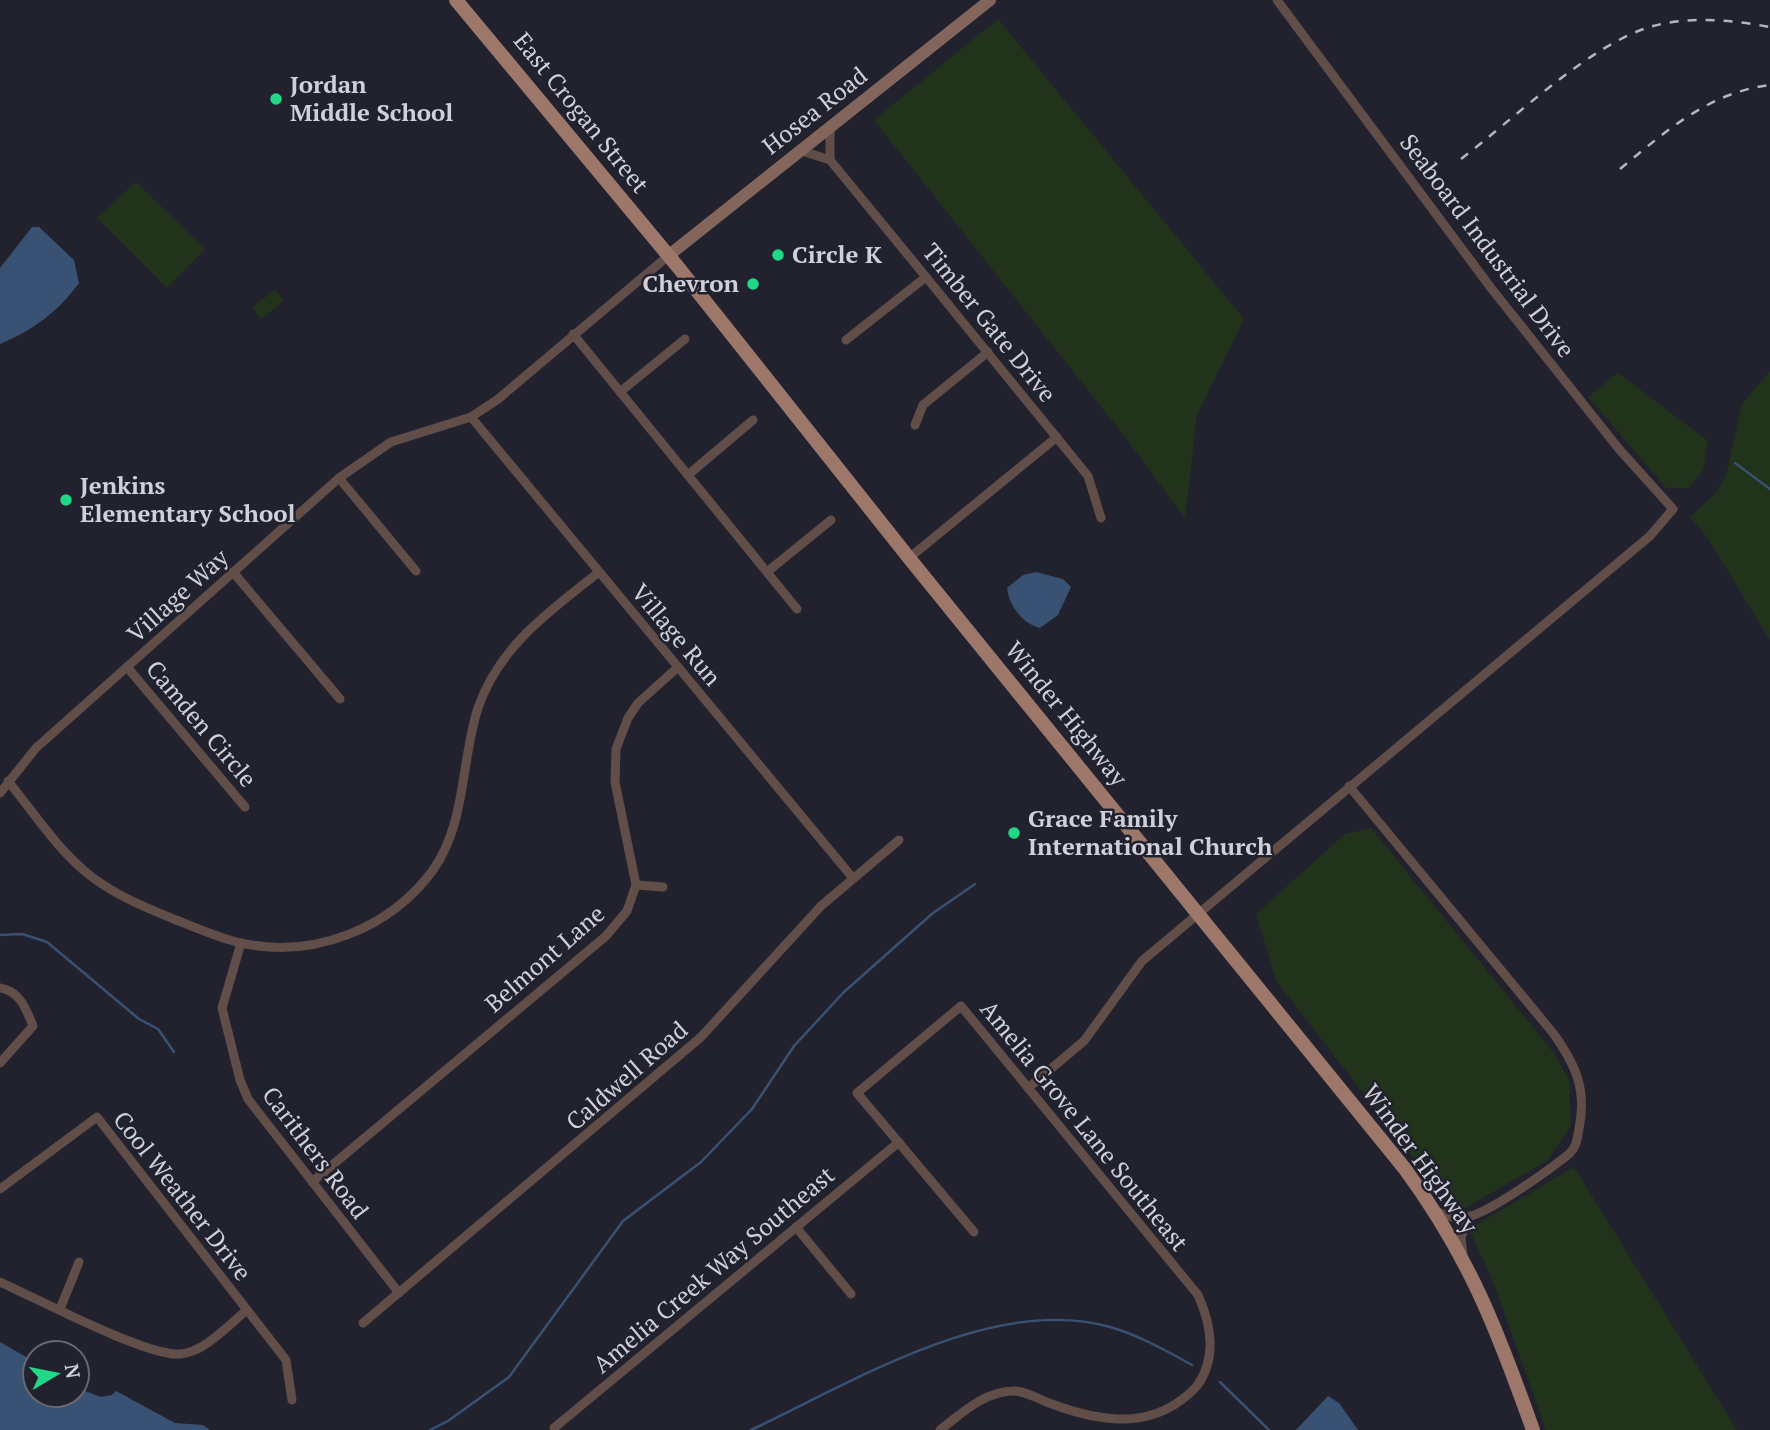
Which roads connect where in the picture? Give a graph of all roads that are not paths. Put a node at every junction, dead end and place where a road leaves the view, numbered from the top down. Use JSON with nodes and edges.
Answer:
{"nodes":[{"id":1,"x":456,"y":0,"type":"edge"},
{"id":2,"x":990,"y":0,"type":"edge"},
{"id":3,"x":1277,"y":0,"type":"edge"},
{"id":4,"x":830,"y":125,"type":"junction"},
{"id":5,"x":799,"y":150,"type":"junction"},
{"id":6,"x":830,"y":160,"type":"junction"},
{"id":7,"x":668,"y":256,"type":"junction"},
{"id":8,"x":926,"y":277,"type":"junction"},
{"id":9,"x":573,"y":334,"type":"junction"},
{"id":10,"x":685,"y":339,"type":"dead end"},
{"id":11,"x":846,"y":340,"type":"dead end"},
{"id":12,"x":988,"y":352,"type":"junction"},
{"id":13,"x":620,"y":392,"type":"junction"},
{"id":14,"x":471,"y":417,"type":"junction"},
{"id":15,"x":753,"y":420,"type":"dead end"},
{"id":16,"x":915,"y":425,"type":"dead end"},
{"id":17,"x":1057,"y":437,"type":"junction"},
{"id":18,"x":688,"y":475,"type":"junction"},
{"id":19,"x":339,"y":478,"type":"junction"},
{"id":20,"x":1101,"y":518,"type":"dead end"},
{"id":21,"x":831,"y":520,"type":"dead end"},
{"id":22,"x":909,"y":558,"type":"junction"},
{"id":23,"x":233,"y":572,"type":"junction"},
{"id":24,"x":416,"y":572,"type":"dead end"},
{"id":25,"x":599,"y":572,"type":"junction"},
{"id":26,"x":767,"y":572,"type":"junction"},
{"id":27,"x":797,"y":609,"type":"dead end"},
{"id":28,"x":127,"y":667,"type":"junction"},
{"id":29,"x":678,"y":667,"type":"junction"},
{"id":30,"x":340,"y":699,"type":"dead end"},
{"id":31,"x":8,"y":781,"type":"junction"},
{"id":32,"x":1349,"y":786,"type":"junction"},
{"id":33,"x":0,"y":793,"type":"edge"},
{"id":34,"x":245,"y":807,"type":"dead end"},
{"id":35,"x":898,"y":840,"type":"dead end"},
{"id":36,"x":852,"y":877,"type":"junction"},
{"id":37,"x":636,"y":885,"type":"junction"},
{"id":38,"x":663,"y":887,"type":"dead end"},
{"id":39,"x":1198,"y":913,"type":"junction"},
{"id":40,"x":241,"y":943,"type":"junction"},
{"id":41,"x":0,"y":988,"type":"edge"},
{"id":42,"x":0,"y":1063,"type":"edge"},
{"id":43,"x":1028,"y":1088,"type":"junction"},
{"id":44,"x":899,"y":1142,"type":"junction"},
{"id":45,"x":312,"y":1182,"type":"junction"},
{"id":46,"x":0,"y":1189,"type":"edge"},
{"id":47,"x":1436,"y":1211,"type":"junction"},
{"id":48,"x":1470,"y":1216,"type":"junction"},
{"id":49,"x":796,"y":1227,"type":"junction"},
{"id":50,"x":974,"y":1231,"type":"dead end"},
{"id":51,"x":1463,"y":1257,"type":"junction"},
{"id":52,"x":79,"y":1262,"type":"dead end"},
{"id":53,"x":0,"y":1282,"type":"edge"},
{"id":54,"x":399,"y":1293,"type":"junction"},
{"id":55,"x":851,"y":1294,"type":"dead end"},
{"id":56,"x":60,"y":1309,"type":"junction"},
{"id":57,"x":247,"y":1310,"type":"junction"},
{"id":58,"x":363,"y":1324,"type":"dead end"},
{"id":59,"x":292,"y":1400,"type":"dead end"},
{"id":60,"x":1106,"y":1426,"type":"edge"},
{"id":61,"x":554,"y":1428,"type":"dead end"},
{"id":62,"x":940,"y":1430,"type":"edge"},
{"id":63,"x":1533,"y":1430,"type":"edge"}],
"edges":[{"from":1,"to":7,"type":"main road","name":"East Crogan Street"},
{"from":2,"to":4,"type":"street","name":"Hosea Road"},
{"from":3,"to":32,"type":"street","name":"Seaboard Industrial Drive"},
{"from":4,"to":5,"type":"street","name":"Hosea Road"},
{"from":4,"to":6,"type":"street"},
{"from":5,"to":6,"type":"street"},
{"from":5,"to":7,"type":"street","name":"Hosea Road"},
{"from":6,"to":8,"type":"street","name":"Timber Gate Drive"},
{"from":7,"to":9,"type":"street","name":"Village Way"},
{"from":7,"to":22,"type":"main road","name":"Winder Highway"},
{"from":8,"to":11,"type":"street"},
{"from":8,"to":12,"type":"street","name":"Timber Gate Drive"},
{"from":9,"to":13,"type":"street"},
{"from":9,"to":14,"type":"street","name":"Village Way"},
{"from":10,"to":13,"type":"street"},
{"from":12,"to":16,"type":"street"},
{"from":12,"to":17,"type":"street","name":"Timber Gate Drive"},
{"from":13,"to":18,"type":"street"},
{"from":14,"to":19,"type":"street","name":"Village Way"},
{"from":14,"to":25,"type":"street","name":"Village Run"},
{"from":15,"to":18,"type":"street"},
{"from":17,"to":20,"type":"street","name":"Timber Gate Drive"},
{"from":17,"to":22,"type":"street"},
{"from":18,"to":26,"type":"street"},
{"from":19,"to":23,"type":"street","name":"Village Way"},
{"from":19,"to":24,"type":"street"},
{"from":21,"to":26,"type":"street"},
{"from":22,"to":39,"type":"main road","name":"Winder Highway"},
{"from":23,"to":28,"type":"street","name":"Village Way"},
{"from":23,"to":30,"type":"street"},
{"from":25,"to":29,"type":"street","name":"Village Run"},
{"from":25,"to":40,"type":"street"},
{"from":26,"to":27,"type":"street"},
{"from":28,"to":31,"type":"street","name":"Village Way"},
{"from":28,"to":34,"type":"street","name":"Camden Circle"},
{"from":29,"to":36,"type":"street","name":"Village Run"},
{"from":29,"to":37,"type":"street"},
{"from":31,"to":33,"type":"street","name":"Village Way"},
{"from":31,"to":40,"type":"street"},
{"from":32,"to":39,"type":"street"},
{"from":32,"to":48,"type":"street"},
{"from":35,"to":36,"type":"street","name":"Caldwell Road"},
{"from":36,"to":54,"type":"street","name":"Caldwell Road"},
{"from":37,"to":38,"type":"street"},
{"from":37,"to":45,"type":"street","name":"Belmont Lane"},
{"from":39,"to":43,"type":"street"},
{"from":39,"to":47,"type":"main road","name":"Winder Highway"},
{"from":40,"to":45,"type":"street","name":"Carithers Road"},
{"from":41,"to":42,"type":"street"},
{"from":43,"to":44,"type":"street","name":"Amelia Grove Lane Southeast"},
{"from":43,"to":60,"type":"street","name":"Amelia Grove Lane Southeast"},
{"from":44,"to":49,"type":"street","name":"Amelia Creek Way Southeast"},
{"from":44,"to":50,"type":"street","name":"Amelia Grove Lane Southeast"},
{"from":45,"to":54,"type":"street","name":"Carithers Road"},
{"from":46,"to":57,"type":"street","name":"Cool Weather Drive"},
{"from":47,"to":48,"type":"street"},
{"from":47,"to":51,"type":"main road","name":"Winder Highway"},
{"from":48,"to":51,"type":"street"},
{"from":49,"to":55,"type":"street"},
{"from":49,"to":61,"type":"street","name":"Amelia Creek Way Southeast"},
{"from":51,"to":63,"type":"main road","name":"Winder Highway"},
{"from":52,"to":56,"type":"street"},
{"from":53,"to":56,"type":"street"},
{"from":54,"to":58,"type":"street","name":"Caldwell Road"},
{"from":56,"to":57,"type":"street"},
{"from":57,"to":59,"type":"street","name":"Cool Weather Drive"},
{"from":60,"to":62,"type":"street","name":"Amelia Grove Lane Southeast"}]}
